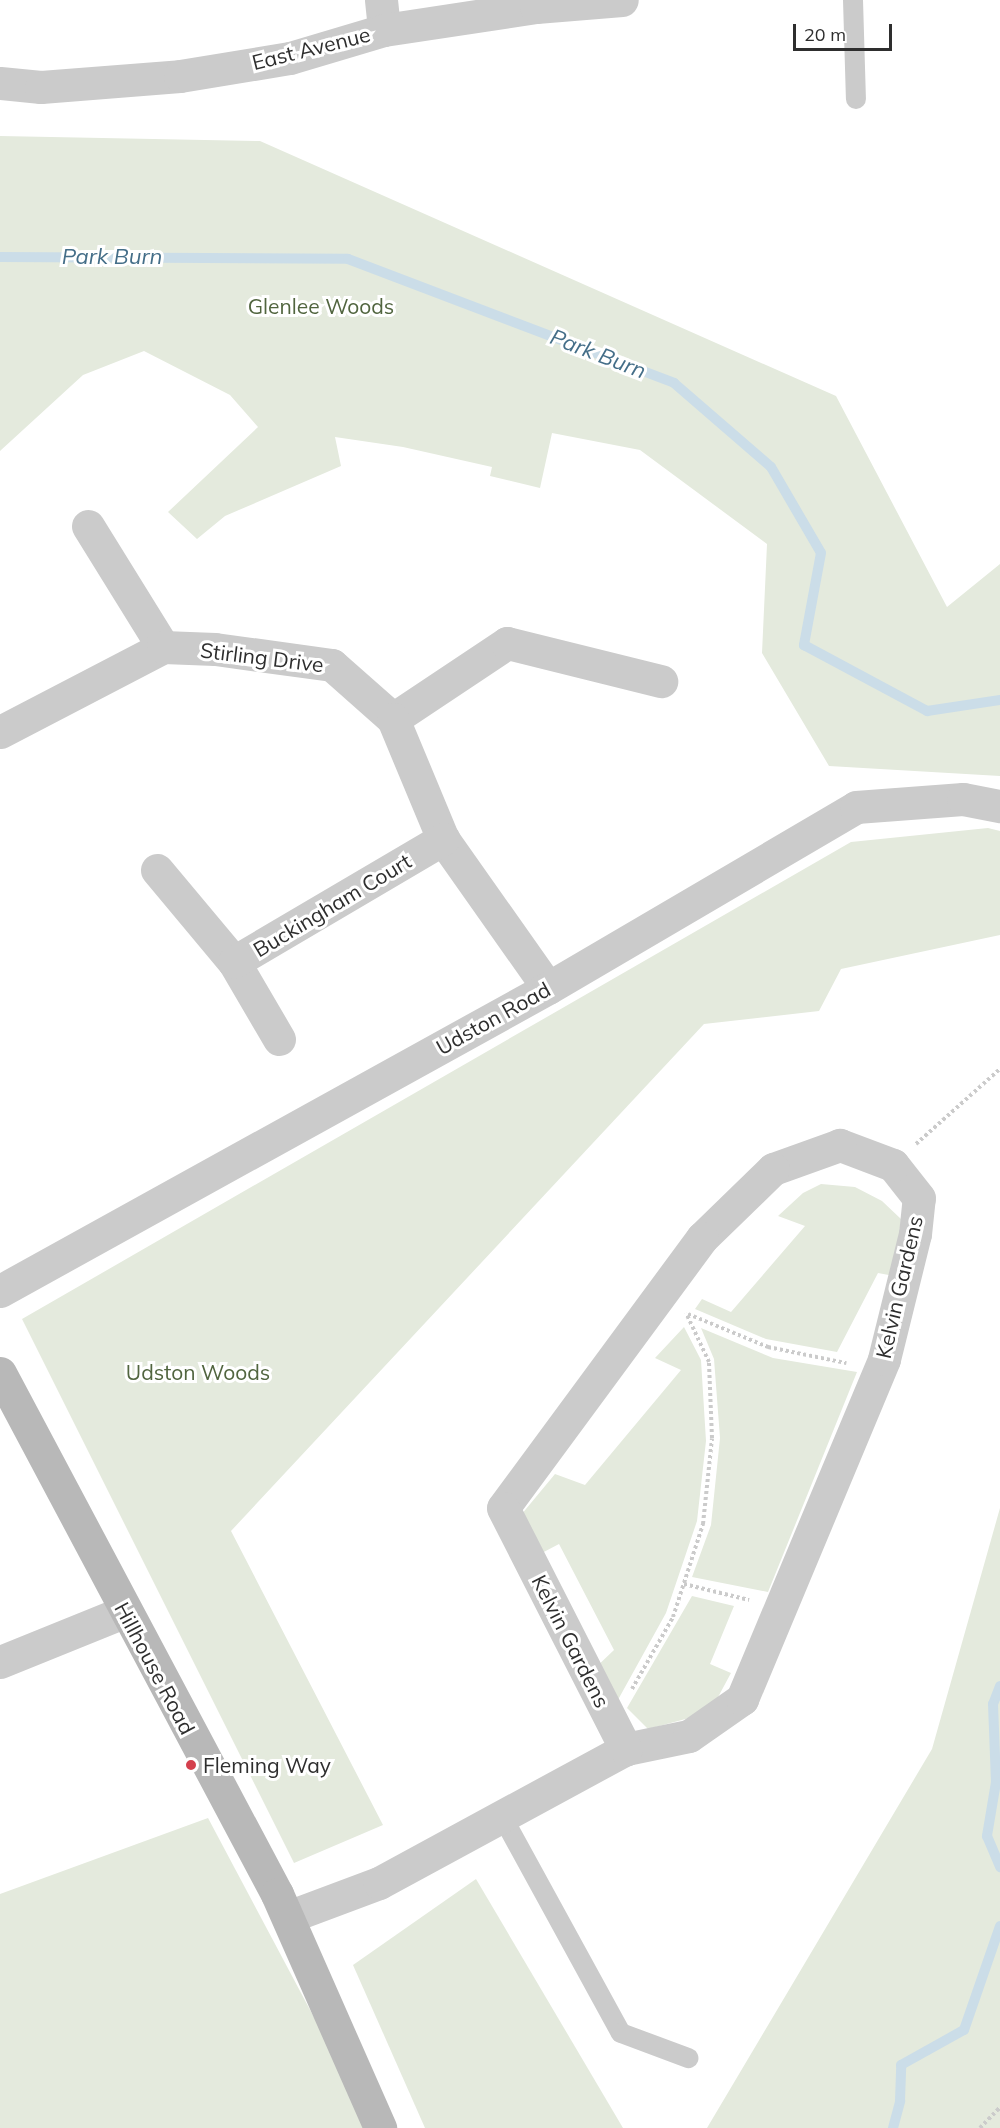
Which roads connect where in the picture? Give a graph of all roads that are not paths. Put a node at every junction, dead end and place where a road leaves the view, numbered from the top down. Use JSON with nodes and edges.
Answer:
{"nodes":[{"id":1,"x":622,"y":0,"type":"edge"},
{"id":2,"x":854,"y":0,"type":"edge"},
{"id":3,"x":535,"y":3,"type":"edge"},
{"id":4,"x":383,"y":15,"type":"edge"},
{"id":5,"x":0,"y":83,"type":"edge"},
{"id":6,"x":856,"y":99,"type":"dead end"},
{"id":7,"x":88,"y":526,"type":"dead end"},
{"id":8,"x":164,"y":647,"type":"junction"},
{"id":9,"x":661,"y":681,"type":"dead end"},
{"id":10,"x":393,"y":719,"type":"junction"},
{"id":11,"x":0,"y":732,"type":"edge"},
{"id":12,"x":1000,"y":806,"type":"edge"},
{"id":13,"x":443,"y":839,"type":"junction"},
{"id":14,"x":157,"y":870,"type":"dead end"},
{"id":15,"x":234,"y":962,"type":"junction"},
{"id":16,"x":548,"y":988,"type":"junction"},
{"id":17,"x":279,"y":1039,"type":"dead end"},
{"id":18,"x":0,"y":1291,"type":"edge"},
{"id":19,"x":0,"y":1373,"type":"edge"},
{"id":20,"x":124,"y":1612,"type":"junction"},
{"id":21,"x":0,"y":1662,"type":"edge"},
{"id":22,"x":619,"y":1736,"type":"junction"},
{"id":23,"x":502,"y":1816,"type":"junction"},
{"id":24,"x":288,"y":1917,"type":"junction"},
{"id":25,"x":688,"y":2058,"type":"dead end"},
{"id":26,"x":381,"y":2128,"type":"edge"}],
"edges":[{"from":1,"to":3,"type":"street","name":"East Avenue"},
{"from":2,"to":6,"type":"lane"},
{"from":3,"to":4,"type":"street","name":"East Avenue"},
{"from":4,"to":5,"type":"street","name":"East Avenue"},
{"from":7,"to":8,"type":"street"},
{"from":8,"to":10,"type":"street","name":"Stirling Drive"},
{"from":8,"to":11,"type":"street","name":"Stirling Drive"},
{"from":9,"to":10,"type":"street"},
{"from":10,"to":13,"type":"street","name":"Stirling Drive"},
{"from":12,"to":16,"type":"street","name":"Udston Road"},
{"from":13,"to":15,"type":"street","name":"Buckingham Court"},
{"from":13,"to":16,"type":"street","name":"Stirling Drive"},
{"from":14,"to":15,"type":"street"},
{"from":15,"to":17,"type":"street","name":"Buckingham Court"},
{"from":16,"to":18,"type":"street","name":"Udston Road"},
{"from":19,"to":20,"type":"street","name":"Hillhouse Road"},
{"from":20,"to":21,"type":"street"},
{"from":20,"to":24,"type":"street","name":"Hillhouse Road"},
{"from":22,"to":22,"type":"street","name":"Kelvin Gardens"},
{"from":22,"to":23,"type":"street","name":"Kelvin Gardens"},
{"from":23,"to":24,"type":"street","name":"Kelvin Gardens"},
{"from":23,"to":25,"type":"lane"},
{"from":24,"to":26,"type":"street","name":"Hillhouse Road"}]}
